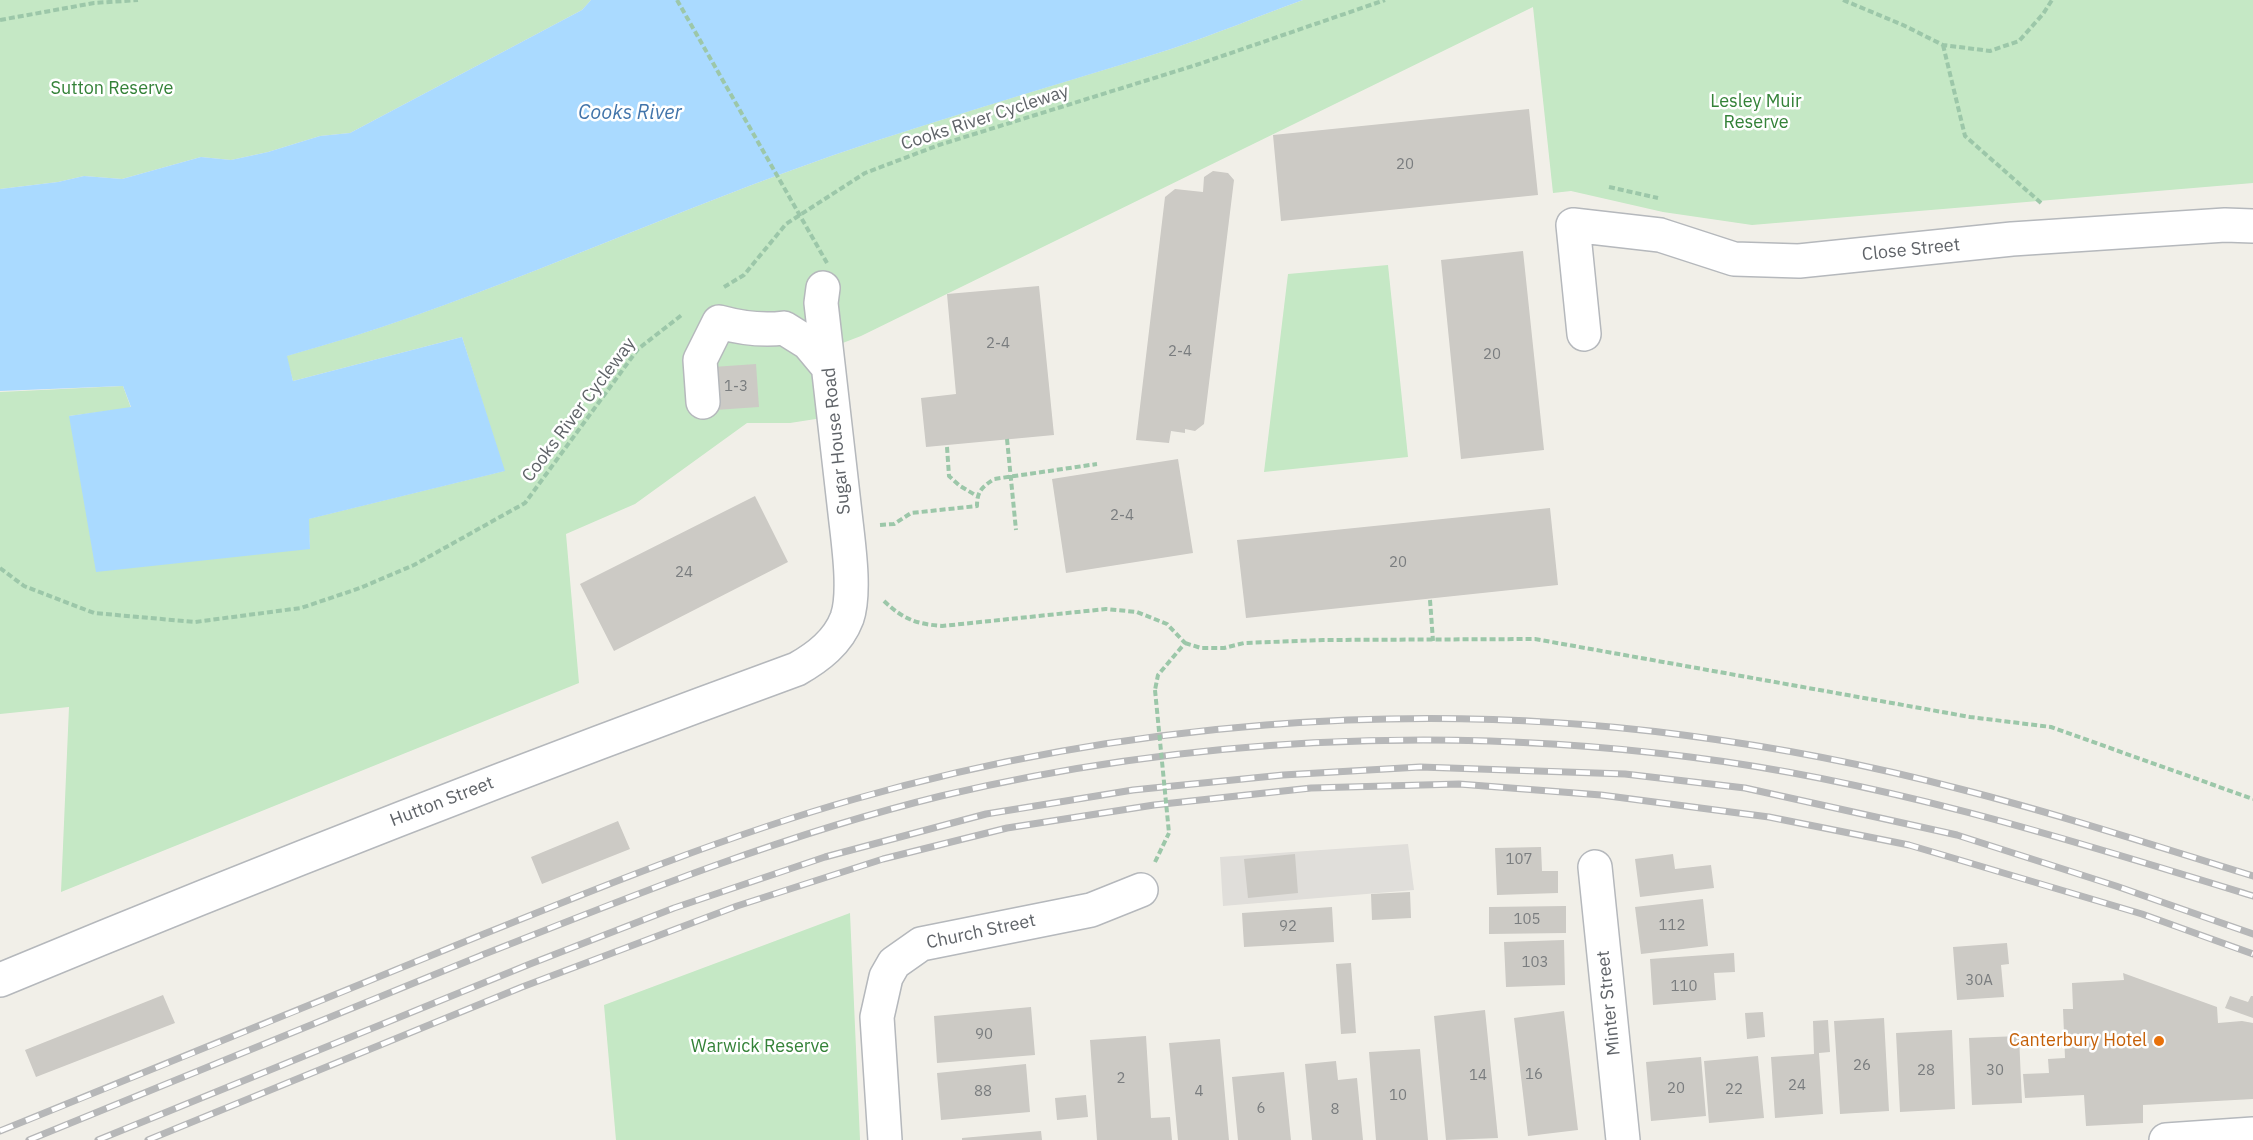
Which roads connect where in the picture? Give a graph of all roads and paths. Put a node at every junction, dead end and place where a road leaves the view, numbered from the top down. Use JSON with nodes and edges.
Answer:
{"nodes":[{"id":1,"x":138,"y":0,"type":"edge"},
{"id":2,"x":677,"y":0,"type":"edge"},
{"id":3,"x":1385,"y":0,"type":"edge"},
{"id":4,"x":1843,"y":0,"type":"edge"},
{"id":5,"x":2052,"y":0,"type":"edge"},
{"id":6,"x":0,"y":20,"type":"edge"},
{"id":7,"x":1943,"y":45,"type":"junction"},
{"id":8,"x":1609,"y":187,"type":"dead end"},
{"id":9,"x":1662,"y":199,"type":"dead end"},
{"id":10,"x":2043,"y":205,"type":"dead end"},
{"id":11,"x":2253,"y":226,"type":"edge"},
{"id":12,"x":825,"y":276,"type":"joint"},
{"id":13,"x":715,"y":293,"type":"dead end"},
{"id":14,"x":686,"y":311,"type":"dead end"},
{"id":15,"x":1584,"y":334,"type":"dead end"},
{"id":16,"x":828,"y":367,"type":"junction"},
{"id":17,"x":703,"y":402,"type":"dead end"},
{"id":18,"x":1007,"y":439,"type":"dead end"},
{"id":19,"x":947,"y":447,"type":"dead end"},
{"id":20,"x":1096,"y":464,"type":"dead end"},
{"id":21,"x":1010,"y":476,"type":"junction"},
{"id":22,"x":977,"y":496,"type":"junction"},
{"id":23,"x":846,"y":527,"type":"junction"},
{"id":24,"x":1016,"y":530,"type":"dead end"},
{"id":25,"x":0,"y":568,"type":"edge"},
{"id":26,"x":851,"y":595,"type":"junction"},
{"id":27,"x":1430,"y":600,"type":"dead end"},
{"id":28,"x":1433,"y":640,"type":"junction"},
{"id":29,"x":1185,"y":643,"type":"junction"},
{"id":30,"x":2253,"y":799,"type":"edge"},
{"id":31,"x":1170,"y":833,"type":"dead end"},
{"id":32,"x":1595,"y":867,"type":"dead end"},
{"id":33,"x":1142,"y":890,"type":"dead end"},
{"id":34,"x":0,"y":980,"type":"edge"},
{"id":35,"x":2253,"y":1134,"type":"edge"},
{"id":36,"x":885,"y":1140,"type":"edge"},
{"id":37,"x":1623,"y":1140,"type":"edge"},
{"id":38,"x":2166,"y":1140,"type":"edge"}],
"edges":[{"from":1,"to":6,"type":"path"},
{"from":2,"to":12,"type":"path","bridge":true},
{"from":3,"to":13,"type":"path","name":"Cooks River Cycleway"},
{"from":4,"to":7,"type":"path"},
{"from":5,"to":7,"type":"path"},
{"from":7,"to":10,"type":"path"},
{"from":8,"to":9,"type":"path"},
{"from":11,"to":15,"type":"street","name":"Close Street"},
{"from":12,"to":16,"type":"street","name":"Sugar House Road"},
{"from":14,"to":25,"type":"path","name":"Cooks River Cycleway"},
{"from":16,"to":17,"type":"street"},
{"from":16,"to":23,"type":"street","name":"Sugar House Road"},
{"from":18,"to":21,"type":"path"},
{"from":19,"to":22,"type":"path"},
{"from":20,"to":21,"type":"path"},
{"from":21,"to":22,"type":"path"},
{"from":21,"to":24,"type":"path"},
{"from":22,"to":23,"type":"path"},
{"from":23,"to":26,"type":"street","name":"Sugar House Road"},
{"from":26,"to":29,"type":"path"},
{"from":26,"to":34,"type":"street","name":"Hutton Street"},
{"from":27,"to":28,"type":"path"},
{"from":28,"to":29,"type":"path"},
{"from":28,"to":30,"type":"path"},
{"from":29,"to":31,"type":"path","bridge":true},
{"from":32,"to":37,"type":"street","name":"Minter Street"},
{"from":33,"to":36,"type":"street","name":"Church Street"},
{"from":35,"to":38,"type":"street"}]}
